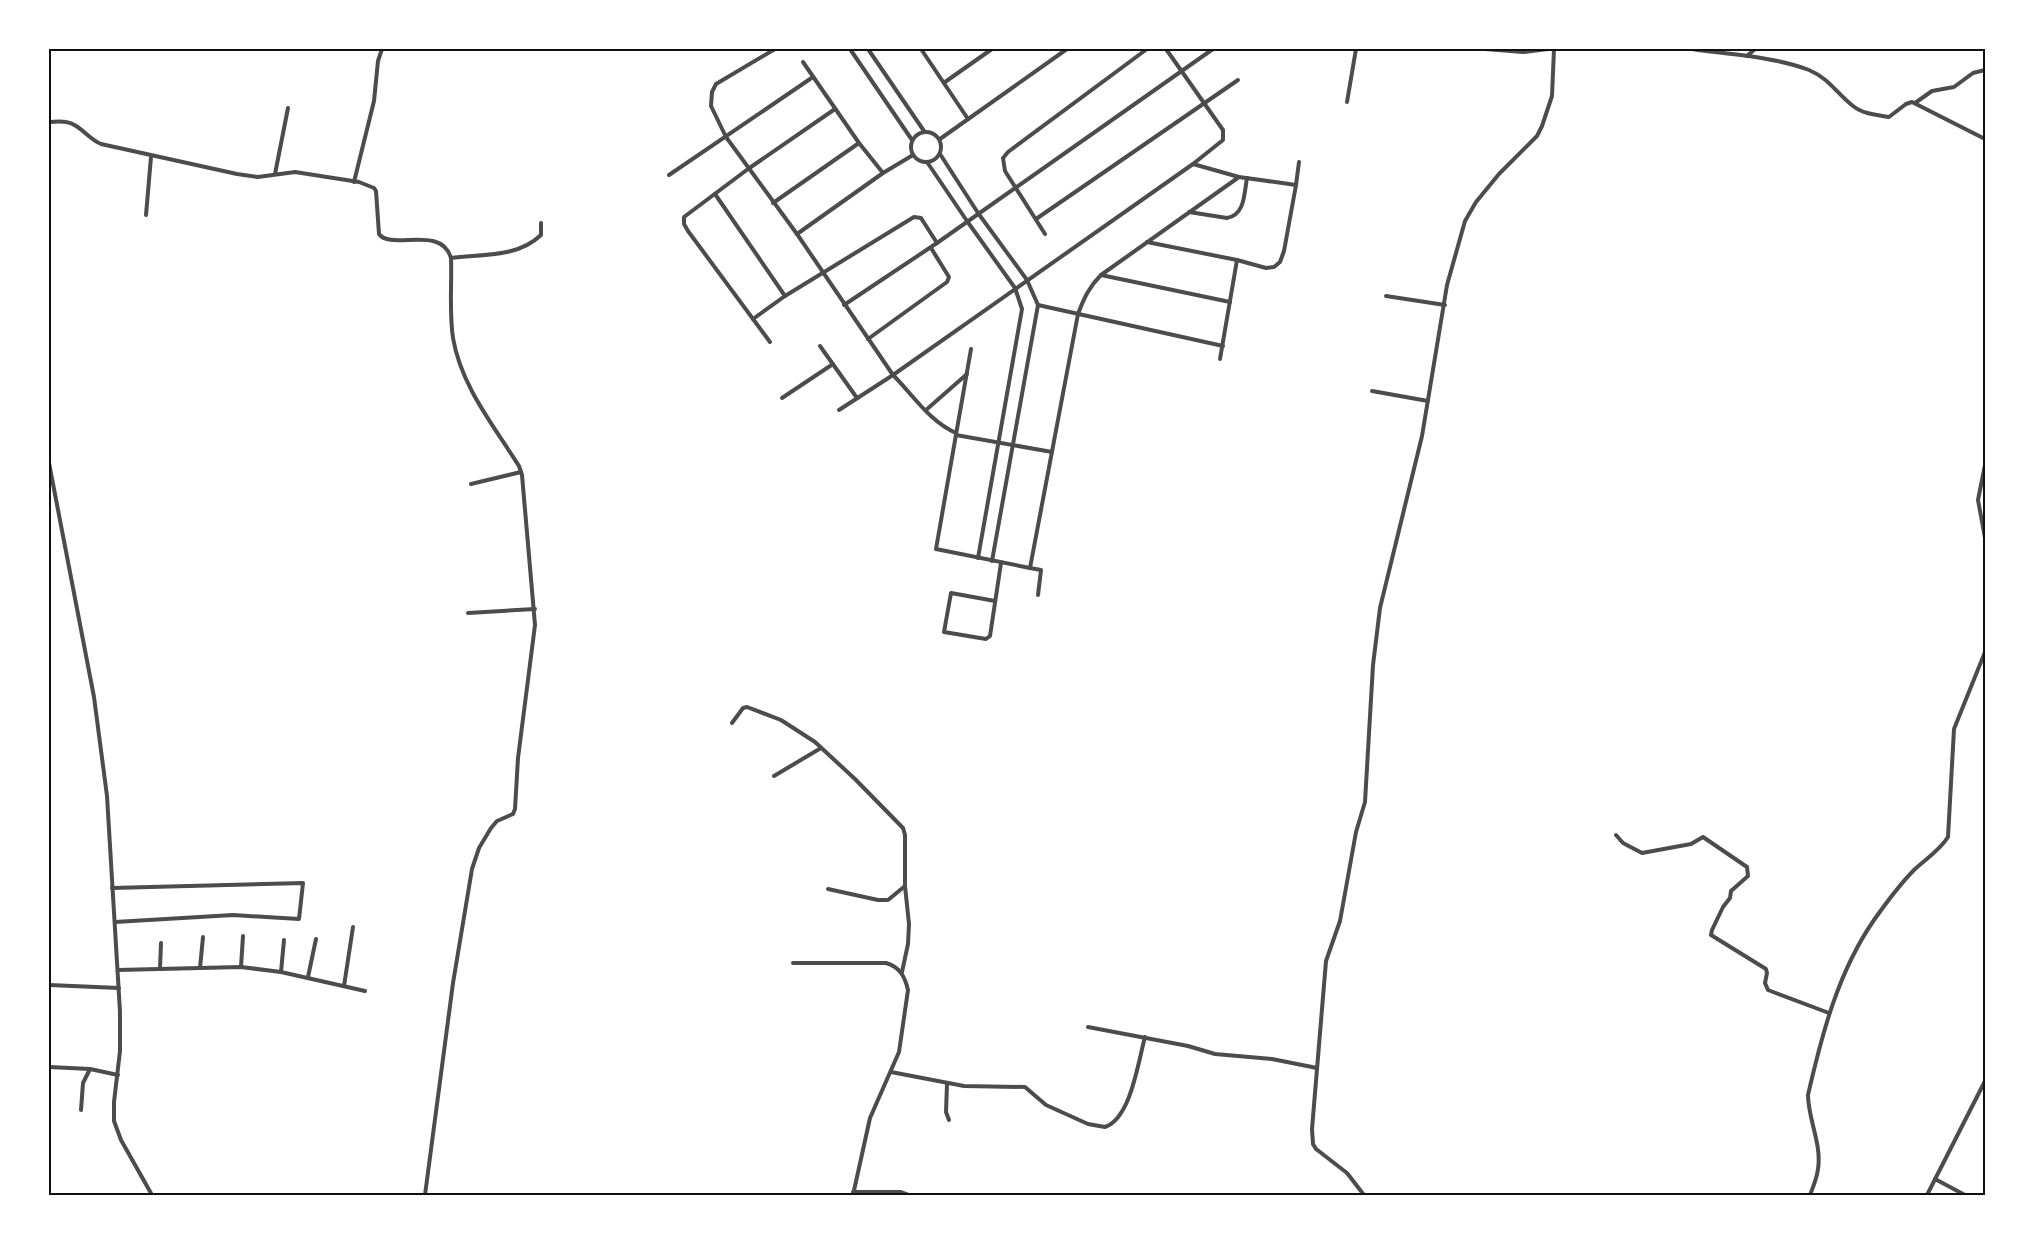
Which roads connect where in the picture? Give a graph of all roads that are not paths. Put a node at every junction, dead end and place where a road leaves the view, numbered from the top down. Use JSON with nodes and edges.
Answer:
{"nodes":[{"id":1,"x":382,"y":49,"type":"edge"},
{"id":2,"x":775,"y":49,"type":"edge"},
{"id":3,"x":850,"y":49,"type":"edge"},
{"id":4,"x":868,"y":49,"type":"edge"},
{"id":5,"x":922,"y":49,"type":"edge"},
{"id":6,"x":992,"y":49,"type":"edge"},
{"id":7,"x":1067,"y":49,"type":"edge"},
{"id":8,"x":1147,"y":49,"type":"edge"},
{"id":9,"x":1166,"y":49,"type":"edge"},
{"id":10,"x":1213,"y":49,"type":"edge"},
{"id":11,"x":1356,"y":49,"type":"edge"},
{"id":12,"x":1485,"y":49,"type":"edge"},
{"id":13,"x":1548,"y":49,"type":"edge"},
{"id":14,"x":1554,"y":49,"type":"edge"},
{"id":15,"x":1692,"y":49,"type":"edge"},
{"id":16,"x":1755,"y":49,"type":"edge"},
{"id":17,"x":1747,"y":56,"type":"junction"},
{"id":18,"x":803,"y":62,"type":"dead end"},
{"id":19,"x":1985,"y":70,"type":"edge"},
{"id":20,"x":1181,"y":72,"type":"junction"},
{"id":21,"x":813,"y":77,"type":"junction"},
{"id":22,"x":1238,"y":80,"type":"dead end"},
{"id":23,"x":945,"y":82,"type":"junction"},
{"id":24,"x":1347,"y":102,"type":"dead end"},
{"id":25,"x":1205,"y":103,"type":"junction"},
{"id":26,"x":1915,"y":103,"type":"junction"},
{"id":27,"x":288,"y":108,"type":"dead end"},
{"id":28,"x":835,"y":109,"type":"junction"},
{"id":29,"x":968,"y":119,"type":"junction"},
{"id":30,"x":49,"y":122,"type":"edge"},
{"id":31,"x":924,"y":131,"type":"junction"},
{"id":32,"x":726,"y":137,"type":"junction"},
{"id":33,"x":940,"y":139,"type":"junction"},
{"id":34,"x":1985,"y":139,"type":"edge"},
{"id":35,"x":912,"y":140,"type":"junction"},
{"id":36,"x":858,"y":143,"type":"junction"},
{"id":37,"x":940,"y":154,"type":"junction"},
{"id":38,"x":913,"y":155,"type":"junction"},
{"id":39,"x":152,"y":156,"type":"junction"},
{"id":40,"x":928,"y":162,"type":"junction"},
{"id":41,"x":1299,"y":162,"type":"dead end"},
{"id":42,"x":1193,"y":164,"type":"junction"},
{"id":43,"x":748,"y":169,"type":"junction"},
{"id":44,"x":883,"y":173,"type":"junction"},
{"id":45,"x":275,"y":174,"type":"junction"},
{"id":46,"x":669,"y":175,"type":"dead end"},
{"id":47,"x":1239,"y":177,"type":"junction"},
{"id":48,"x":1247,"y":178,"type":"junction"},
{"id":49,"x":354,"y":182,"type":"junction"},
{"id":50,"x":1296,"y":185,"type":"junction"},
{"id":51,"x":1016,"y":186,"type":"junction"},
{"id":52,"x":715,"y":194,"type":"junction"},
{"id":53,"x":773,"y":203,"type":"junction"},
{"id":54,"x":1190,"y":212,"type":"junction"},
{"id":55,"x":978,"y":213,"type":"junction"},
{"id":56,"x":146,"y":215,"type":"dead end"},
{"id":57,"x":1036,"y":219,"type":"junction"},
{"id":58,"x":967,"y":222,"type":"junction"},
{"id":59,"x":541,"y":223,"type":"dead end"},
{"id":60,"x":797,"y":234,"type":"junction"},
{"id":61,"x":1045,"y":234,"type":"dead end"},
{"id":62,"x":1147,"y":242,"type":"junction"},
{"id":63,"x":938,"y":243,"type":"junction"},
{"id":64,"x":931,"y":248,"type":"junction"},
{"id":65,"x":451,"y":258,"type":"junction"},
{"id":66,"x":1237,"y":260,"type":"junction"},
{"id":67,"x":823,"y":272,"type":"junction"},
{"id":68,"x":1101,"y":275,"type":"junction"},
{"id":69,"x":1027,"y":280,"type":"junction"},
{"id":70,"x":1015,"y":288,"type":"junction"},
{"id":71,"x":784,"y":296,"type":"junction"},
{"id":72,"x":1386,"y":296,"type":"dead end"},
{"id":73,"x":1230,"y":302,"type":"junction"},
{"id":74,"x":1445,"y":304,"type":"junction"},
{"id":75,"x":844,"y":305,"type":"junction"},
{"id":76,"x":1038,"y":305,"type":"junction"},
{"id":77,"x":1078,"y":314,"type":"junction"},
{"id":78,"x":754,"y":319,"type":"junction"},
{"id":79,"x":868,"y":339,"type":"junction"},
{"id":80,"x":770,"y":342,"type":"dead end"},
{"id":81,"x":820,"y":346,"type":"dead end"},
{"id":82,"x":1223,"y":346,"type":"junction"},
{"id":83,"x":972,"y":349,"type":"dead end"},
{"id":84,"x":1220,"y":359,"type":"dead end"},
{"id":85,"x":833,"y":364,"type":"junction"},
{"id":86,"x":967,"y":374,"type":"junction"},
{"id":87,"x":893,"y":375,"type":"junction"},
{"id":88,"x":1372,"y":390,"type":"dead end"},
{"id":89,"x":782,"y":398,"type":"dead end"},
{"id":90,"x":858,"y":398,"type":"junction"},
{"id":91,"x":1428,"y":401,"type":"junction"},
{"id":92,"x":838,"y":410,"type":"dead end"},
{"id":93,"x":926,"y":410,"type":"junction"},
{"id":94,"x":956,"y":436,"type":"junction"},
{"id":95,"x":998,"y":442,"type":"junction"},
{"id":96,"x":1014,"y":445,"type":"junction"},
{"id":97,"x":1052,"y":452,"type":"junction"},
{"id":98,"x":49,"y":463,"type":"edge"},
{"id":99,"x":1985,"y":465,"type":"edge"},
{"id":100,"x":521,"y":472,"type":"junction"},
{"id":101,"x":472,"y":484,"type":"dead end"},
{"id":102,"x":1985,"y":538,"type":"edge"},
{"id":103,"x":978,"y":558,"type":"junction"},
{"id":104,"x":992,"y":561,"type":"junction"},
{"id":105,"x":1001,"y":563,"type":"junction"},
{"id":106,"x":1030,"y":568,"type":"junction"},
{"id":107,"x":1038,"y":595,"type":"dead end"},
{"id":108,"x":996,"y":601,"type":"junction"},
{"id":109,"x":535,"y":608,"type":"junction"},
{"id":110,"x":468,"y":613,"type":"dead end"},
{"id":111,"x":1985,"y":652,"type":"edge"},
{"id":112,"x":732,"y":723,"type":"dead end"},
{"id":113,"x":821,"y":748,"type":"junction"},
{"id":114,"x":774,"y":776,"type":"dead end"},
{"id":115,"x":1616,"y":835,"type":"dead end"},
{"id":116,"x":905,"y":886,"type":"junction"},
{"id":117,"x":112,"y":888,"type":"junction"},
{"id":118,"x":828,"y":890,"type":"dead end"},
{"id":119,"x":115,"y":922,"type":"junction"},
{"id":120,"x":353,"y":927,"type":"dead end"},
{"id":121,"x":243,"y":936,"type":"dead end"},
{"id":122,"x":203,"y":937,"type":"dead end"},
{"id":123,"x":316,"y":939,"type":"dead end"},
{"id":124,"x":284,"y":940,"type":"dead end"},
{"id":125,"x":161,"y":943,"type":"dead end"},
{"id":126,"x":793,"y":963,"type":"dead end"},
{"id":127,"x":241,"y":967,"type":"junction"},
{"id":128,"x":200,"y":968,"type":"junction"},
{"id":129,"x":160,"y":969,"type":"junction"},
{"id":130,"x":118,"y":970,"type":"junction"},
{"id":131,"x":281,"y":972,"type":"junction"},
{"id":132,"x":902,"y":972,"type":"junction"},
{"id":133,"x":308,"y":977,"type":"junction"},
{"id":134,"x":49,"y":984,"type":"edge"},
{"id":135,"x":344,"y":986,"type":"junction"},
{"id":136,"x":119,"y":988,"type":"junction"},
{"id":137,"x":365,"y":991,"type":"dead end"},
{"id":138,"x":1829,"y":1012,"type":"junction"},
{"id":139,"x":1088,"y":1026,"type":"dead end"},
{"id":140,"x":1145,"y":1037,"type":"junction"},
{"id":141,"x":49,"y":1067,"type":"edge"},
{"id":142,"x":1317,"y":1068,"type":"junction"},
{"id":143,"x":90,"y":1069,"type":"junction"},
{"id":144,"x":891,"y":1072,"type":"junction"},
{"id":145,"x":118,"y":1075,"type":"junction"},
{"id":146,"x":1985,"y":1080,"type":"edge"},
{"id":147,"x":947,"y":1084,"type":"junction"},
{"id":148,"x":82,"y":1110,"type":"dead end"},
{"id":149,"x":949,"y":1120,"type":"dead end"},
{"id":150,"x":1934,"y":1179,"type":"junction"},
{"id":151,"x":853,"y":1194,"type":"edge"},
{"id":152,"x":152,"y":1195,"type":"edge"},
{"id":153,"x":425,"y":1195,"type":"edge"},
{"id":154,"x":909,"y":1195,"type":"edge"},
{"id":155,"x":1364,"y":1195,"type":"edge"},
{"id":156,"x":1810,"y":1195,"type":"edge"},
{"id":157,"x":1926,"y":1195,"type":"edge"},
{"id":158,"x":1965,"y":1195,"type":"edge"}],
"edges":[{"from":1,"to":49,"type":"street"},
{"from":2,"to":32,"type":"street"},
{"from":3,"to":35,"type":"street"},
{"from":4,"to":31,"type":"street"},
{"from":5,"to":23,"type":"street"},
{"from":6,"to":23,"type":"street"},
{"from":7,"to":29,"type":"street"},
{"from":8,"to":51,"type":"street"},
{"from":9,"to":20,"type":"street"},
{"from":10,"to":20,"type":"street"},
{"from":11,"to":24,"type":"street"},
{"from":12,"to":13,"type":"street"},
{"from":14,"to":74,"type":"street"},
{"from":15,"to":17,"type":"street"},
{"from":16,"to":17,"type":"street"},
{"from":17,"to":26,"type":"street"},
{"from":18,"to":21,"type":"street"},
{"from":19,"to":26,"type":"street"},
{"from":20,"to":25,"type":"street"},
{"from":20,"to":51,"type":"street"},
{"from":21,"to":28,"type":"street"},
{"from":21,"to":32,"type":"street"},
{"from":22,"to":25,"type":"street"},
{"from":23,"to":29,"type":"street"},
{"from":25,"to":42,"type":"street"},
{"from":25,"to":57,"type":"street"},
{"from":26,"to":34,"type":"street"},
{"from":27,"to":45,"type":"street"},
{"from":28,"to":36,"type":"street"},
{"from":28,"to":43,"type":"street"},
{"from":29,"to":33,"type":"street"},
{"from":30,"to":39,"type":"street"},
{"from":31,"to":33,"type":"street"},
{"from":31,"to":35,"type":"street"},
{"from":32,"to":43,"type":"street"},
{"from":32,"to":46,"type":"street"},
{"from":33,"to":37,"type":"street"},
{"from":35,"to":38,"type":"street"},
{"from":36,"to":44,"type":"street"},
{"from":36,"to":53,"type":"street"},
{"from":37,"to":40,"type":"street"},
{"from":37,"to":55,"type":"street"},
{"from":38,"to":40,"type":"street"},
{"from":38,"to":44,"type":"street"},
{"from":39,"to":45,"type":"street"},
{"from":39,"to":56,"type":"street"},
{"from":40,"to":58,"type":"street"},
{"from":41,"to":50,"type":"street"},
{"from":42,"to":47,"type":"street"},
{"from":42,"to":69,"type":"street"},
{"from":43,"to":52,"type":"street"},
{"from":43,"to":53,"type":"street"},
{"from":44,"to":60,"type":"street"},
{"from":45,"to":49,"type":"street"},
{"from":47,"to":48,"type":"street"},
{"from":47,"to":54,"type":"street"},
{"from":48,"to":50,"type":"street"},
{"from":48,"to":54,"type":"street"},
{"from":49,"to":65,"type":"street"},
{"from":50,"to":66,"type":"street"},
{"from":51,"to":55,"type":"street"},
{"from":51,"to":57,"type":"street"},
{"from":52,"to":71,"type":"street"},
{"from":52,"to":78,"type":"street"},
{"from":53,"to":60,"type":"street"},
{"from":54,"to":62,"type":"street"},
{"from":55,"to":58,"type":"street"},
{"from":55,"to":69,"type":"street"},
{"from":57,"to":61,"type":"street"},
{"from":58,"to":63,"type":"street"},
{"from":58,"to":70,"type":"street"},
{"from":59,"to":65,"type":"street"},
{"from":60,"to":67,"type":"street"},
{"from":62,"to":66,"type":"street"},
{"from":62,"to":68,"type":"street"},
{"from":63,"to":64,"type":"street"},
{"from":63,"to":67,"type":"street"},
{"from":64,"to":75,"type":"street"},
{"from":64,"to":79,"type":"street"},
{"from":65,"to":100,"type":"street"},
{"from":66,"to":73,"type":"street"},
{"from":67,"to":71,"type":"street"},
{"from":67,"to":75,"type":"street"},
{"from":68,"to":73,"type":"street"},
{"from":68,"to":77,"type":"street"},
{"from":69,"to":70,"type":"street"},
{"from":69,"to":76,"type":"street"},
{"from":70,"to":87,"type":"street"},
{"from":70,"to":95,"type":"street"},
{"from":71,"to":78,"type":"street"},
{"from":72,"to":74,"type":"street"},
{"from":73,"to":82,"type":"street"},
{"from":74,"to":91,"type":"street"},
{"from":75,"to":79,"type":"street"},
{"from":76,"to":77,"type":"street"},
{"from":76,"to":96,"type":"street"},
{"from":77,"to":82,"type":"street"},
{"from":77,"to":97,"type":"street"},
{"from":78,"to":80,"type":"street"},
{"from":79,"to":87,"type":"street"},
{"from":81,"to":85,"type":"street"},
{"from":82,"to":84,"type":"street"},
{"from":83,"to":86,"type":"street"},
{"from":85,"to":89,"type":"street"},
{"from":85,"to":90,"type":"street"},
{"from":86,"to":93,"type":"street"},
{"from":86,"to":94,"type":"street"},
{"from":87,"to":90,"type":"street"},
{"from":87,"to":93,"type":"street"},
{"from":88,"to":91,"type":"street"},
{"from":90,"to":92,"type":"street"},
{"from":91,"to":142,"type":"street"},
{"from":93,"to":94,"type":"street"},
{"from":94,"to":95,"type":"street"},
{"from":94,"to":103,"type":"street"},
{"from":95,"to":96,"type":"street"},
{"from":95,"to":103,"type":"street"},
{"from":96,"to":97,"type":"street"},
{"from":96,"to":104,"type":"street"},
{"from":97,"to":106,"type":"street"},
{"from":98,"to":117,"type":"street"},
{"from":99,"to":102,"type":"street"},
{"from":100,"to":101,"type":"street"},
{"from":100,"to":109,"type":"street"},
{"from":103,"to":104,"type":"street"},
{"from":104,"to":105,"type":"street"},
{"from":105,"to":106,"type":"street"},
{"from":105,"to":108,"type":"street"},
{"from":106,"to":107,"type":"street"},
{"from":108,"to":108,"type":"street"},
{"from":109,"to":110,"type":"street"},
{"from":109,"to":153,"type":"street"},
{"from":111,"to":138,"type":"street"},
{"from":112,"to":113,"type":"street"},
{"from":113,"to":114,"type":"street"},
{"from":113,"to":116,"type":"street"},
{"from":115,"to":138,"type":"street"},
{"from":116,"to":118,"type":"street"},
{"from":116,"to":132,"type":"street"},
{"from":117,"to":119,"type":"street"},
{"from":117,"to":119,"type":"street"},
{"from":119,"to":130,"type":"street"},
{"from":120,"to":135,"type":"street"},
{"from":121,"to":127,"type":"street"},
{"from":122,"to":128,"type":"street"},
{"from":123,"to":133,"type":"street"},
{"from":124,"to":131,"type":"street"},
{"from":125,"to":129,"type":"street"},
{"from":126,"to":132,"type":"street"},
{"from":127,"to":128,"type":"street"},
{"from":127,"to":131,"type":"street"},
{"from":128,"to":129,"type":"street"},
{"from":129,"to":130,"type":"street"},
{"from":130,"to":136,"type":"street"},
{"from":131,"to":133,"type":"street"},
{"from":132,"to":144,"type":"street"},
{"from":133,"to":135,"type":"street"},
{"from":134,"to":136,"type":"street"},
{"from":135,"to":137,"type":"street"},
{"from":136,"to":145,"type":"street"},
{"from":138,"to":156,"type":"street"},
{"from":139,"to":140,"type":"street"},
{"from":140,"to":142,"type":"street"},
{"from":140,"to":147,"type":"street"},
{"from":141,"to":143,"type":"street"},
{"from":142,"to":155,"type":"street"},
{"from":143,"to":145,"type":"street"},
{"from":143,"to":148,"type":"street"},
{"from":144,"to":147,"type":"street"},
{"from":144,"to":151,"type":"street"},
{"from":145,"to":152,"type":"street"},
{"from":146,"to":150,"type":"street"},
{"from":147,"to":149,"type":"street"},
{"from":150,"to":157,"type":"street"},
{"from":150,"to":158,"type":"street"},
{"from":151,"to":154,"type":"street"}]}
